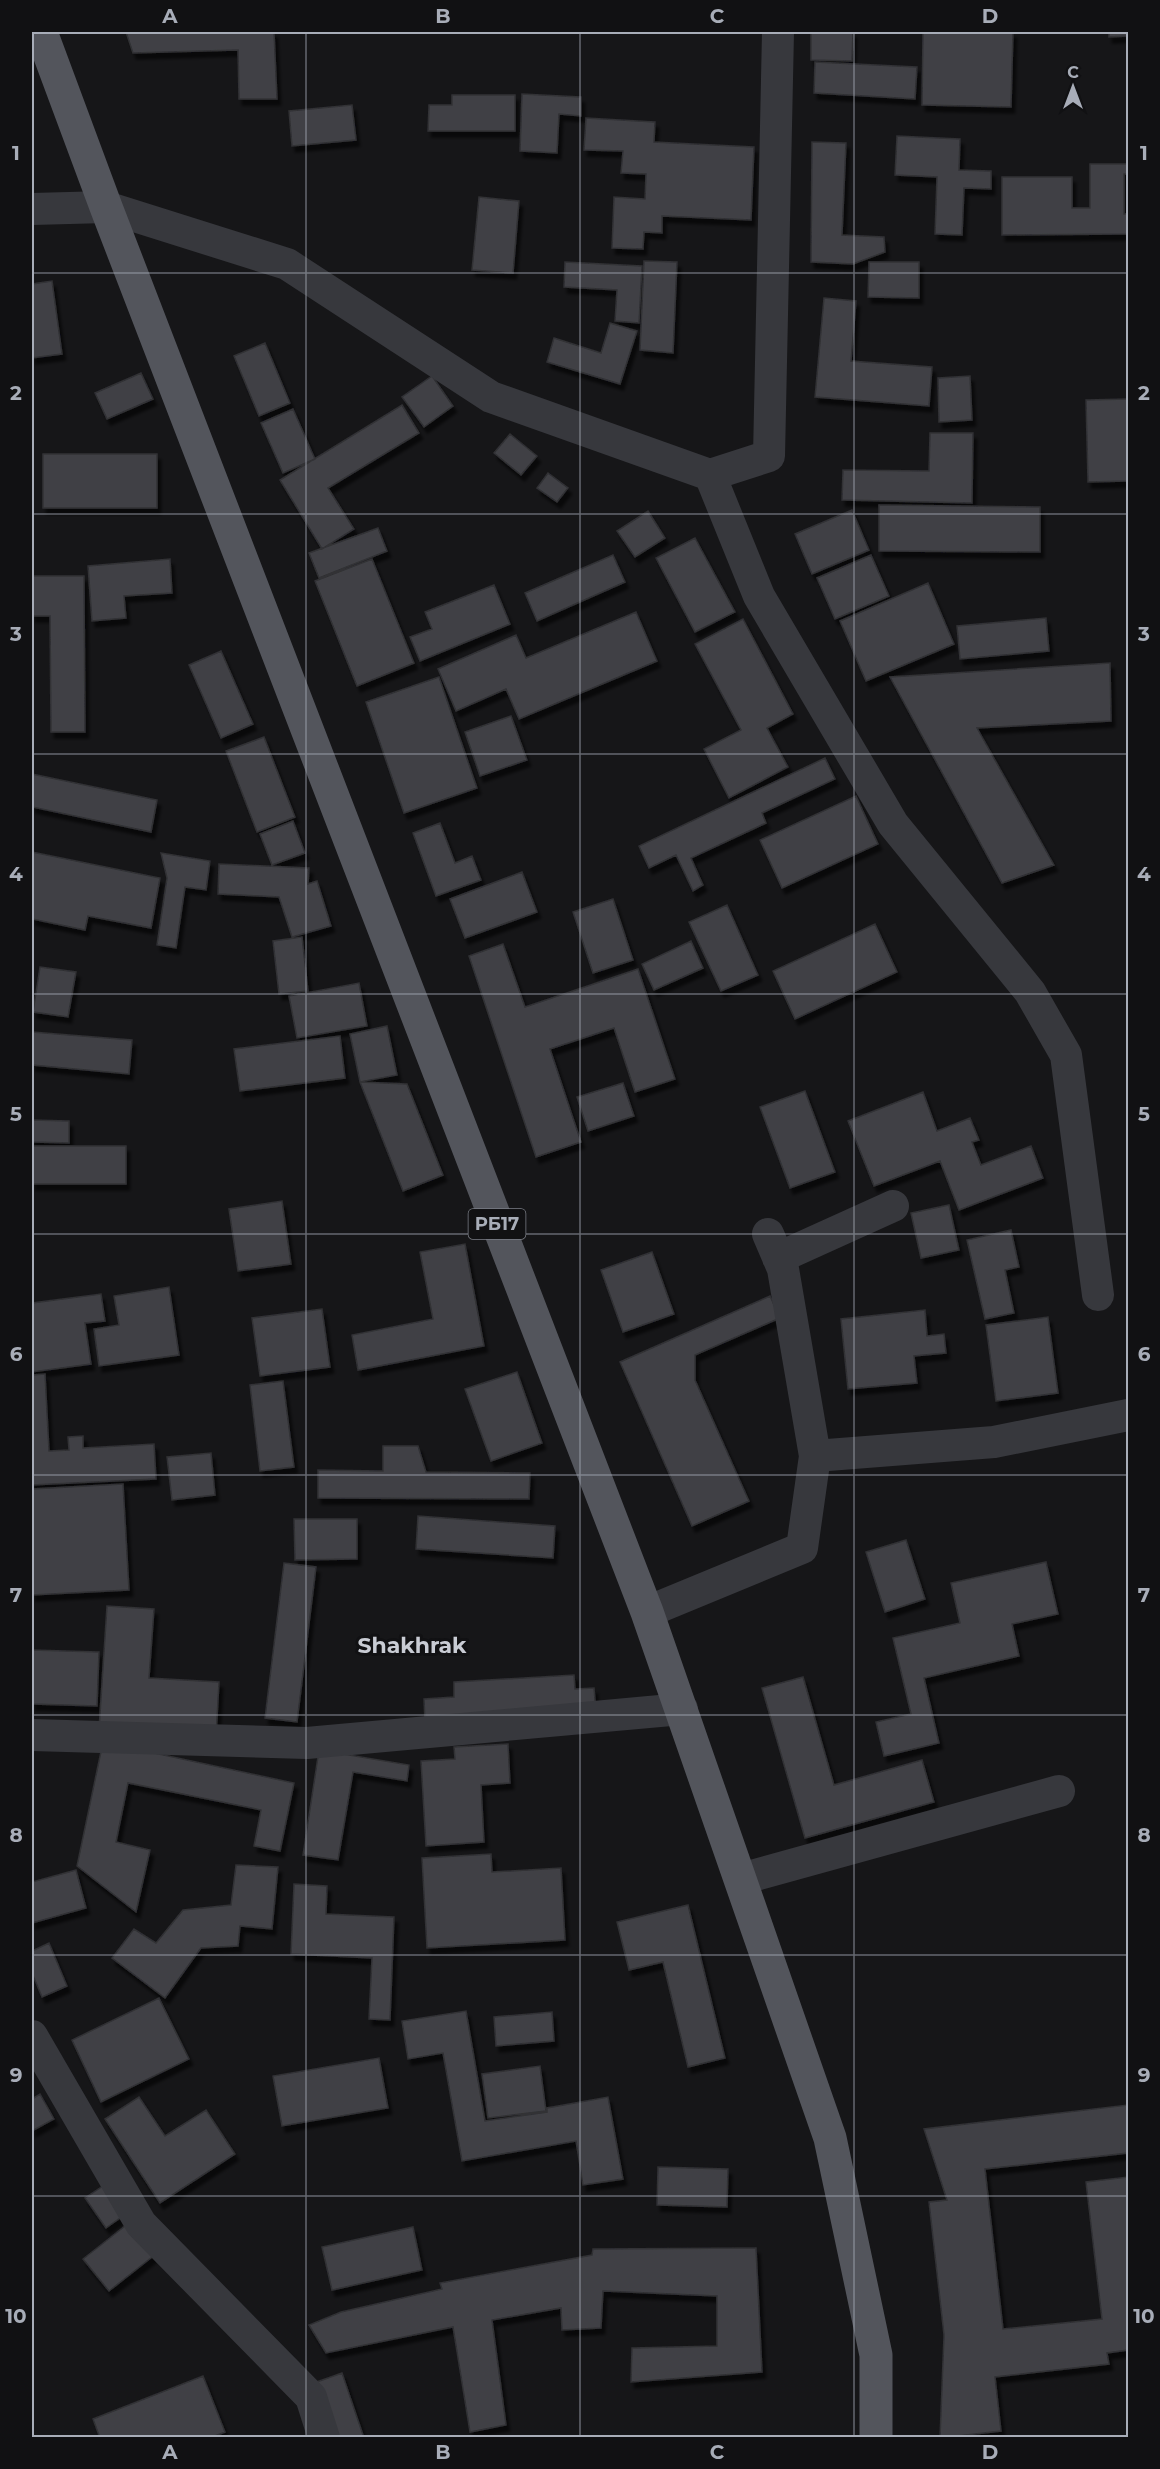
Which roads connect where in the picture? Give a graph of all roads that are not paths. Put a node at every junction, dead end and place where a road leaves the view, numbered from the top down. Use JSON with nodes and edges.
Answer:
{"nodes":[{"id":1,"x":41,"y":32,"type":"edge"},
{"id":2,"x":778,"y":32,"type":"edge"},
{"id":3,"x":106,"y":207,"type":"junction"},
{"id":4,"x":32,"y":209,"type":"edge"},
{"id":5,"x":710,"y":475,"type":"junction"},
{"id":6,"x":893,"y":1206,"type":"dead end"},
{"id":7,"x":1098,"y":1295,"type":"dead end"},
{"id":8,"x":1128,"y":1415,"type":"edge"},
{"id":9,"x":815,"y":1456,"type":"junction"},
{"id":10,"x":647,"y":1612,"type":"junction"},
{"id":11,"x":682,"y":1709,"type":"junction"},
{"id":12,"x":32,"y":1735,"type":"edge"},
{"id":13,"x":1059,"y":1791,"type":"dead end"},
{"id":14,"x":741,"y":1879,"type":"junction"},
{"id":15,"x":32,"y":2036,"type":"edge"},
{"id":16,"x":324,"y":2438,"type":"edge"},
{"id":17,"x":876,"y":2438,"type":"edge"}],
"edges":[{"from":1,"to":3,"type":"main road","number":"РБ17"},
{"from":2,"to":5,"type":"street"},
{"from":3,"to":4,"type":"street"},
{"from":3,"to":5,"type":"street"},
{"from":3,"to":10,"type":"main road","number":"РБ17"},
{"from":5,"to":7,"type":"street"},
{"from":6,"to":9,"type":"street"},
{"from":8,"to":9,"type":"street"},
{"from":9,"to":10,"type":"street"},
{"from":10,"to":11,"type":"main road","number":"РБ17"},
{"from":11,"to":12,"type":"street"},
{"from":11,"to":14,"type":"main road","number":"РБ17"},
{"from":13,"to":14,"type":"street"},
{"from":14,"to":17,"type":"main road","number":"РБ17"},
{"from":15,"to":16,"type":"street"}]}
